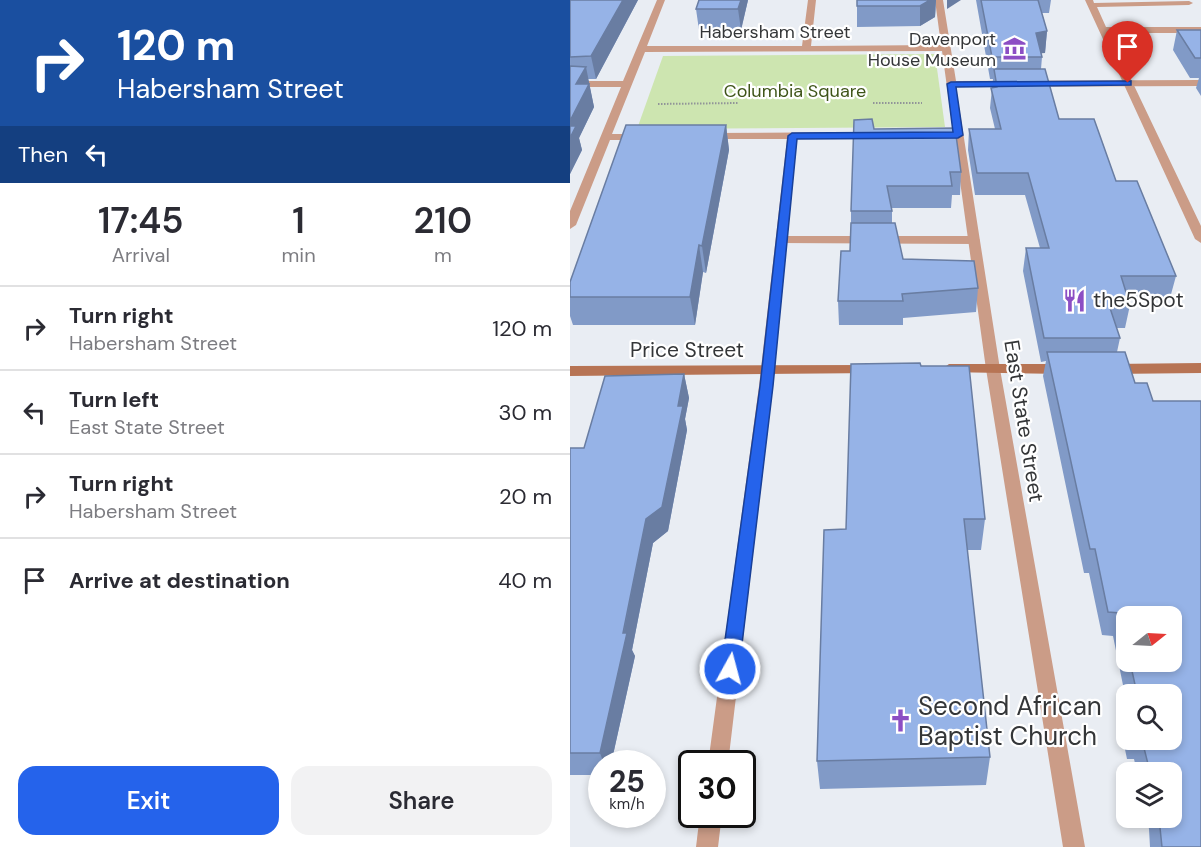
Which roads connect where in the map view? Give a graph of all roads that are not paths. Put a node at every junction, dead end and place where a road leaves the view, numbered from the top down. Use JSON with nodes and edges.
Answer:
{"nodes":[{"id":1,"x":661,"y":0,"type":"edge"},
{"id":2,"x":812,"y":0,"type":"edge"},
{"id":3,"x":939,"y":0,"type":"edge"},
{"id":4,"x":1090,"y":2,"type":"edge"},
{"id":5,"x":1189,"y":3,"type":"dead end"},
{"id":6,"x":1103,"y":30,"type":"junction"},
{"id":7,"x":1201,"y":30,"type":"edge"},
{"id":8,"x":806,"y":48,"type":"junction"},
{"id":9,"x":946,"y":48,"type":"junction"},
{"id":10,"x":641,"y":49,"type":"junction"},
{"id":11,"x":1128,"y":83,"type":"junction"},
{"id":12,"x":1201,"y":83,"type":"edge"},
{"id":13,"x":570,"y":84,"type":"edge"},
{"id":14,"x":626,"y":84,"type":"junction"},
{"id":15,"x":951,"y":84,"type":"junction"},
{"id":16,"x":882,"y":135,"type":"edge"},
{"id":17,"x":694,"y":136,"type":"edge"},
{"id":18,"x":792,"y":136,"type":"junction"},
{"id":19,"x":604,"y":137,"type":"junction"},
{"id":20,"x":649,"y":137,"type":"edge"},
{"id":21,"x":570,"y":225,"type":"edge"},
{"id":22,"x":1201,"y":239,"type":"edge"},
{"id":23,"x":782,"y":240,"type":"junction"},
{"id":24,"x":974,"y":240,"type":"junction"},
{"id":25,"x":1201,"y":368,"type":"edge"},
{"id":26,"x":934,"y":369,"type":"edge"},
{"id":27,"x":993,"y":369,"type":"junction"},
{"id":28,"x":1074,"y":369,"type":"edge"},
{"id":29,"x":1097,"y":369,"type":"edge"},
{"id":30,"x":768,"y":370,"type":"junction"},
{"id":31,"x":887,"y":370,"type":"edge"},
{"id":32,"x":570,"y":371,"type":"edge"},
{"id":33,"x":720,"y":750,"type":"edge"},
{"id":34,"x":709,"y":828,"type":"edge"},
{"id":35,"x":707,"y":847,"type":"edge"},
{"id":36,"x":1074,"y":847,"type":"edge"}],
"edges":[{"from":1,"to":10,"type":"street"},
{"from":2,"to":8,"type":"street"},
{"from":3,"to":9,"type":"street","name":"East State Street"},
{"from":4,"to":5,"type":"street"},
{"from":4,"to":6,"type":"street"},
{"from":6,"to":7,"type":"street"},
{"from":6,"to":11,"type":"street"},
{"from":8,"to":9,"type":"street","name":"Habersham Street"},
{"from":8,"to":10,"type":"street","name":"Habersham Street"},
{"from":9,"to":15,"type":"street","name":"East State Street"},
{"from":10,"to":14,"type":"street"},
{"from":11,"to":12,"type":"street"},
{"from":11,"to":15,"type":"street"},
{"from":11,"to":22,"type":"street"},
{"from":13,"to":14,"type":"street"},
{"from":14,"to":19,"type":"street"},
{"from":15,"to":24,"type":"street","name":"East State Street"},
{"from":16,"to":18,"type":"street"},
{"from":17,"to":18,"type":"street"},
{"from":18,"to":23,"type":"street"},
{"from":19,"to":20,"type":"street"},
{"from":19,"to":21,"type":"street"},
{"from":23,"to":24,"type":"street"},
{"from":23,"to":30,"type":"street"},
{"from":24,"to":27,"type":"street","name":"East State Street"},
{"from":25,"to":29,"type":"main road"},
{"from":26,"to":27,"type":"main road"},
{"from":27,"to":28,"type":"main road"},
{"from":27,"to":36,"type":"street","name":"East State Street"},
{"from":30,"to":31,"type":"main road","name":"Price Street"},
{"from":30,"to":32,"type":"main road","name":"Price Street"},
{"from":30,"to":33,"type":"street"},
{"from":34,"to":35,"type":"street"}]}
